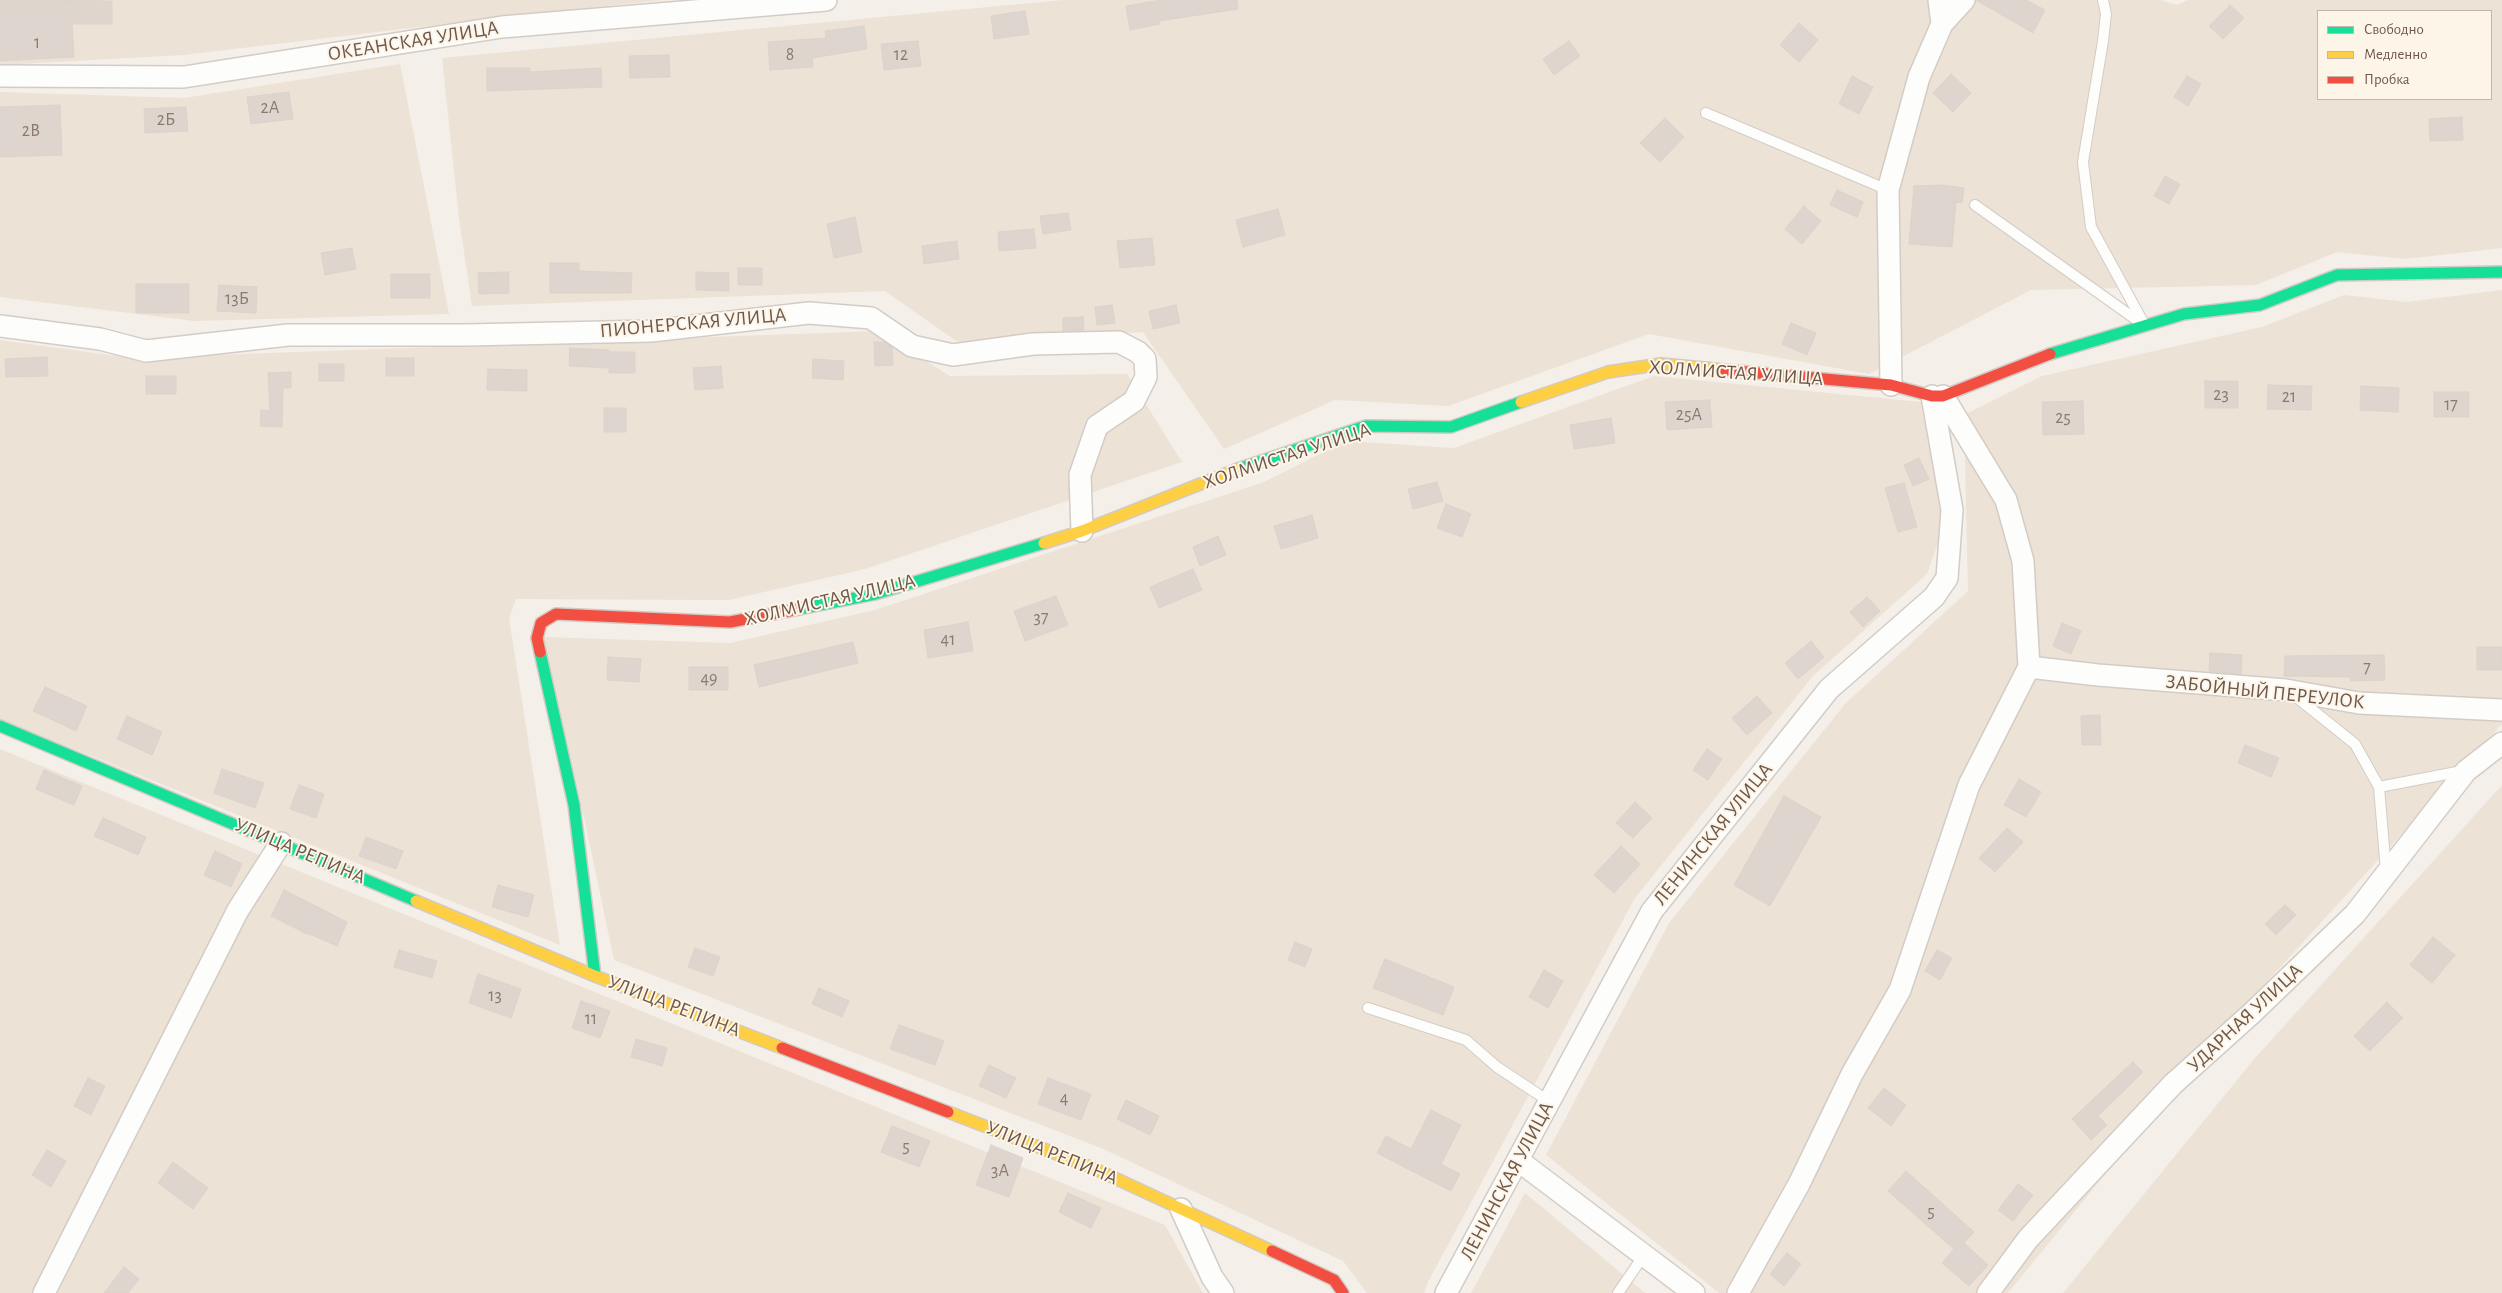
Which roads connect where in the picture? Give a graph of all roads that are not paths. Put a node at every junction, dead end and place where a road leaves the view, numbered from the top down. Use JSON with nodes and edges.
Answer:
{"nodes":[{"id":1,"x":826,"y":0,"type":"edge"},
{"id":2,"x":1939,"y":0,"type":"edge"},
{"id":3,"x":1964,"y":0,"type":"edge"},
{"id":4,"x":2103,"y":0,"type":"edge"},
{"id":5,"x":1942,"y":24,"type":"junction"},
{"id":6,"x":0,"y":76,"type":"edge"},
{"id":7,"x":1706,"y":113,"type":"dead end"},
{"id":8,"x":1888,"y":190,"type":"junction"},
{"id":9,"x":1975,"y":205,"type":"dead end"},
{"id":10,"x":2502,"y":272,"type":"edge"},
{"id":11,"x":2144,"y":324,"type":"junction"},
{"id":12,"x":0,"y":326,"type":"edge"},
{"id":13,"x":1892,"y":385,"type":"junction"},
{"id":14,"x":1937,"y":396,"type":"junction"},
{"id":15,"x":1082,"y":531,"type":"junction"},
{"id":16,"x":2029,"y":667,"type":"junction"},
{"id":17,"x":2286,"y":690,"type":"junction"},
{"id":18,"x":2502,"y":710,"type":"edge"},
{"id":19,"x":0,"y":726,"type":"edge"},
{"id":20,"x":2502,"y":743,"type":"edge"},
{"id":21,"x":2466,"y":771,"type":"junction"},
{"id":22,"x":2379,"y":787,"type":"junction"},
{"id":23,"x":281,"y":843,"type":"junction"},
{"id":24,"x":2386,"y":876,"type":"junction"},
{"id":25,"x":595,"y":976,"type":"junction"},
{"id":26,"x":1368,"y":1008,"type":"dead end"},
{"id":27,"x":1550,"y":1102,"type":"junction"},
{"id":28,"x":1519,"y":1161,"type":"junction"},
{"id":29,"x":1181,"y":1209,"type":"junction"},
{"id":30,"x":1644,"y":1255,"type":"junction"},
{"id":31,"x":44,"y":1293,"type":"edge"},
{"id":32,"x":1223,"y":1293,"type":"edge"},
{"id":33,"x":1343,"y":1293,"type":"edge"},
{"id":34,"x":1446,"y":1293,"type":"edge"},
{"id":35,"x":1618,"y":1293,"type":"edge"},
{"id":36,"x":1694,"y":1293,"type":"edge"},
{"id":37,"x":1738,"y":1293,"type":"edge"},
{"id":38,"x":1988,"y":1293,"type":"edge"}],
"edges":[{"from":1,"to":6,"type":"street","name":"ОКЕАНСКАЯ УЛИЦА"},
{"from":2,"to":5,"type":"street"},
{"from":3,"to":5,"type":"street"},
{"from":4,"to":11,"type":"lane"},
{"from":5,"to":8,"type":"street"},
{"from":7,"to":8,"type":"lane"},
{"from":8,"to":13,"type":"street"},
{"from":9,"to":11,"type":"lane"},
{"from":10,"to":11,"type":"street"},
{"from":11,"to":14,"type":"street"},
{"from":12,"to":15,"type":"street","name":"ПИОНЕРСКАЯ УЛИЦА"},
{"from":13,"to":14,"type":"street","name":"ХОЛМИСТАЯ УЛИЦА"},
{"from":13,"to":15,"type":"street","name":"ХОЛМИСТАЯ УЛИЦА"},
{"from":14,"to":16,"type":"street"},
{"from":14,"to":27,"type":"street","name":"ЛЕНИНСКАЯ УЛИЦА"},
{"from":15,"to":25,"type":"street","name":"ХОЛМИСТАЯ УЛИЦА"},
{"from":16,"to":17,"type":"street","name":"ЗАБОЙНЫЙ ПЕРЕУЛОК"},
{"from":16,"to":37,"type":"street"},
{"from":17,"to":18,"type":"street","name":"ЗАБОЙНЫЙ ПЕРЕУЛОК"},
{"from":17,"to":22,"type":"lane"},
{"from":19,"to":23,"type":"street","name":"УЛИЦА РЕПИНА"},
{"from":20,"to":21,"type":"street","name":"УДАРНАЯ УЛИЦА"},
{"from":21,"to":22,"type":"lane"},
{"from":21,"to":24,"type":"street","name":"УДАРНАЯ УЛИЦА"},
{"from":22,"to":24,"type":"lane"},
{"from":23,"to":25,"type":"street","name":"УЛИЦА РЕПИНА"},
{"from":23,"to":31,"type":"street"},
{"from":24,"to":38,"type":"street","name":"УДАРНАЯ УЛИЦА"},
{"from":25,"to":29,"type":"street","name":"УЛИЦА РЕПИНА"},
{"from":26,"to":27,"type":"lane"},
{"from":27,"to":28,"type":"street","name":"ЛЕНИНСКАЯ УЛИЦА"},
{"from":28,"to":30,"type":"street"},
{"from":28,"to":34,"type":"street","name":"ЛЕНИНСКАЯ УЛИЦА"},
{"from":29,"to":32,"type":"street"},
{"from":29,"to":33,"type":"street","name":"УЛИЦА РЕПИНА"},
{"from":30,"to":35,"type":"lane"},
{"from":30,"to":36,"type":"street"}]}
